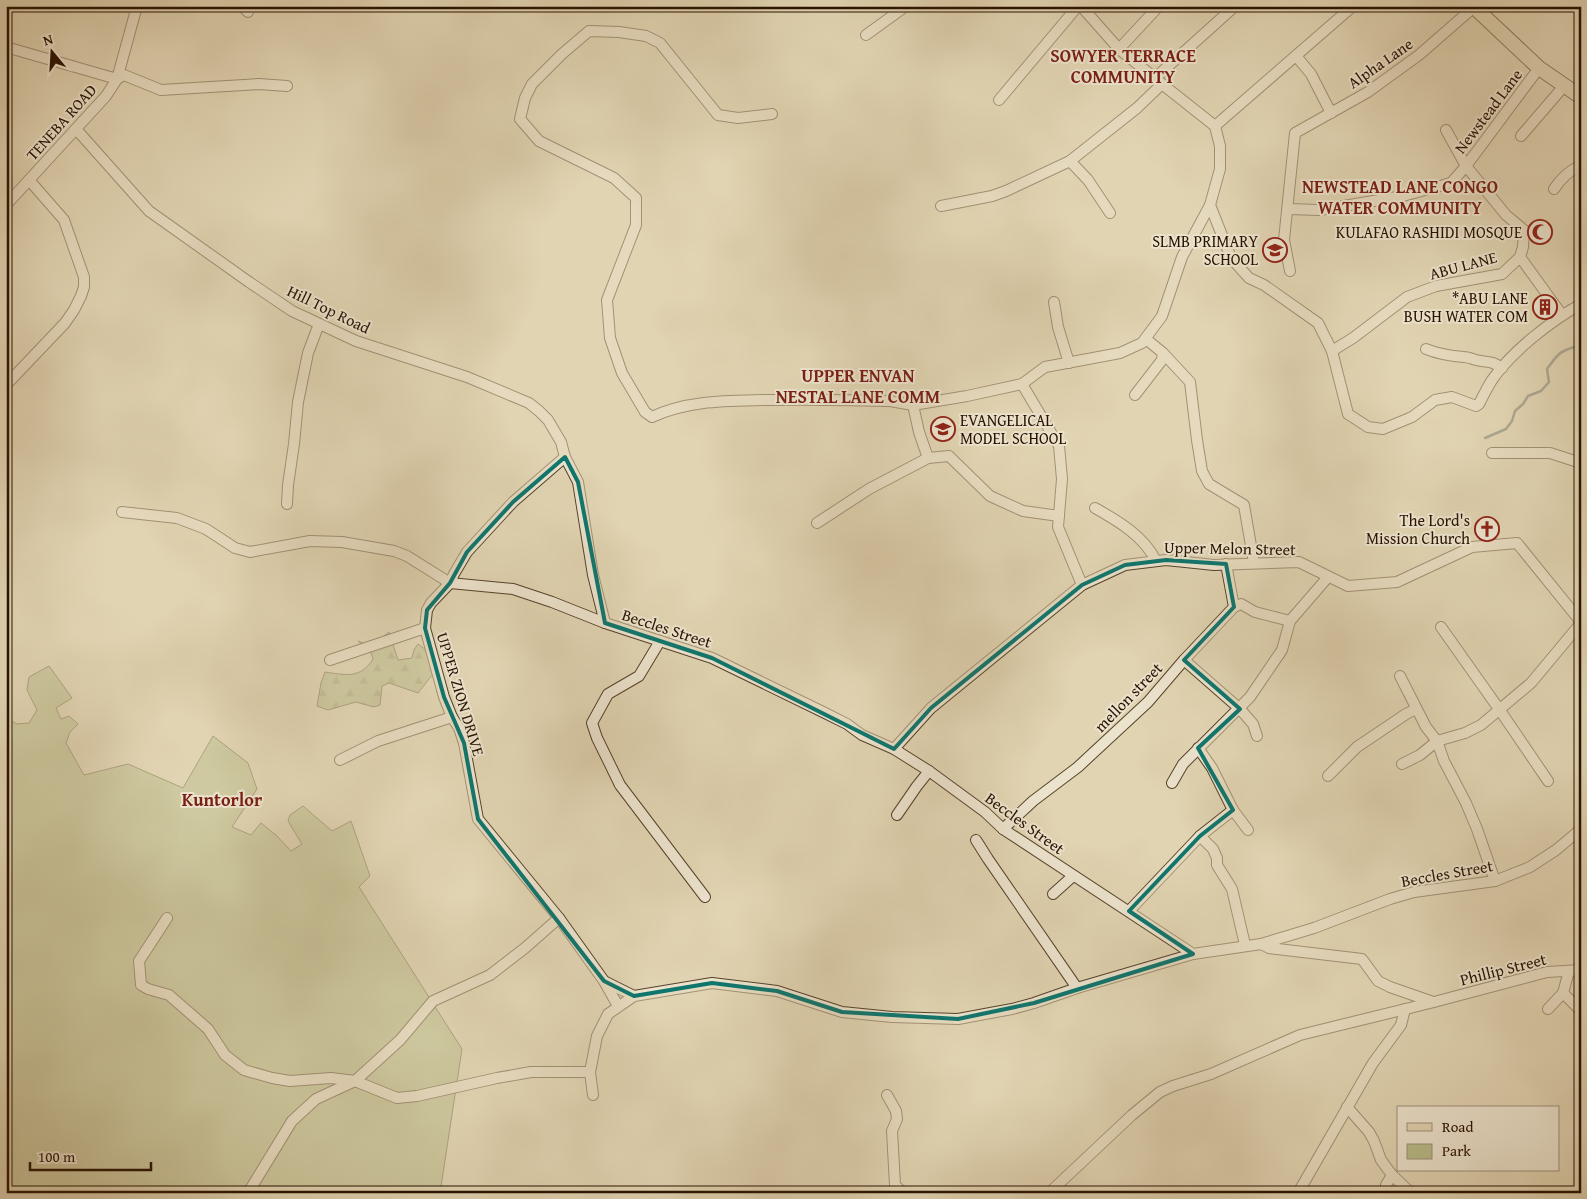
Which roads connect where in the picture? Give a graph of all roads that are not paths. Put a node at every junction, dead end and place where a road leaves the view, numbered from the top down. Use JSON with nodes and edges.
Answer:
{"nodes":[{"id":1,"x":136,"y":6,"type":"edge"},
{"id":2,"x":906,"y":6,"type":"edge"},
{"id":3,"x":1079,"y":6,"type":"edge"},
{"id":4,"x":1159,"y":6,"type":"edge"},
{"id":5,"x":1235,"y":6,"type":"edge"},
{"id":6,"x":1353,"y":6,"type":"edge"},
{"id":7,"x":1473,"y":7,"type":"edge"},
{"id":8,"x":866,"y":35,"type":"dead end"},
{"id":9,"x":6,"y":47,"type":"edge"},
{"id":10,"x":1119,"y":49,"type":"junction"},
{"id":11,"x":1296,"y":56,"type":"junction"},
{"id":12,"x":1539,"y":68,"type":"junction"},
{"id":13,"x":117,"y":79,"type":"junction"},
{"id":14,"x":1158,"y":81,"type":"junction"},
{"id":15,"x":287,"y":86,"type":"dead end"},
{"id":16,"x":1564,"y":86,"type":"junction"},
{"id":17,"x":1581,"y":97,"type":"edge"},
{"id":18,"x":999,"y":100,"type":"dead end"},
{"id":19,"x":1331,"y":113,"type":"junction"},
{"id":20,"x":772,"y":114,"type":"dead end"},
{"id":21,"x":1215,"y":126,"type":"junction"},
{"id":22,"x":76,"y":129,"type":"junction"},
{"id":23,"x":1446,"y":130,"type":"dead end"},
{"id":24,"x":1521,"y":136,"type":"dead end"},
{"id":25,"x":1070,"y":161,"type":"junction"},
{"id":26,"x":1581,"y":165,"type":"edge"},
{"id":27,"x":1466,"y":166,"type":"junction"},
{"id":28,"x":29,"y":180,"type":"junction"},
{"id":29,"x":1554,"y":189,"type":"dead end"},
{"id":30,"x":6,"y":205,"type":"edge"},
{"id":31,"x":1210,"y":205,"type":"junction"},
{"id":32,"x":941,"y":206,"type":"dead end"},
{"id":33,"x":1288,"y":209,"type":"junction"},
{"id":34,"x":1110,"y":213,"type":"dead end"},
{"id":35,"x":1520,"y":257,"type":"junction"},
{"id":36,"x":1290,"y":271,"type":"dead end"},
{"id":37,"x":1054,"y":302,"type":"dead end"},
{"id":38,"x":1581,"y":304,"type":"edge"},
{"id":39,"x":1562,"y":315,"type":"junction"},
{"id":40,"x":319,"y":324,"type":"junction"},
{"id":41,"x":1146,"y":339,"type":"junction"},
{"id":42,"x":1426,"y":349,"type":"dead end"},
{"id":43,"x":1332,"y":351,"type":"junction"},
{"id":44,"x":1164,"y":352,"type":"junction"},
{"id":45,"x":1069,"y":363,"type":"junction"},
{"id":46,"x":1502,"y":368,"type":"junction"},
{"id":47,"x":1022,"y":384,"type":"junction"},
{"id":48,"x":6,"y":385,"type":"edge"},
{"id":49,"x":1135,"y":396,"type":"dead end"},
{"id":50,"x":913,"y":405,"type":"junction"},
{"id":51,"x":1492,"y":453,"type":"dead end"},
{"id":52,"x":564,"y":457,"type":"junction"},
{"id":53,"x":928,"y":458,"type":"junction"},
{"id":54,"x":1581,"y":463,"type":"edge"},
{"id":55,"x":287,"y":504,"type":"dead end"},
{"id":56,"x":1095,"y":508,"type":"dead end"},
{"id":57,"x":122,"y":512,"type":"dead end"},
{"id":58,"x":1059,"y":516,"type":"junction"},
{"id":59,"x":817,"y":523,"type":"dead end"},
{"id":60,"x":1156,"y":561,"type":"junction"},
{"id":61,"x":1254,"y":563,"type":"junction"},
{"id":62,"x":1226,"y":564,"type":"junction"},
{"id":63,"x":1328,"y":577,"type":"junction"},
{"id":64,"x":450,"y":583,"type":"junction"},
{"id":65,"x":1082,"y":585,"type":"junction"},
{"id":66,"x":1234,"y":608,"type":"junction"},
{"id":67,"x":1290,"y":621,"type":"junction"},
{"id":68,"x":605,"y":623,"type":"junction"},
{"id":69,"x":1581,"y":623,"type":"edge"},
{"id":70,"x":1441,"y":627,"type":"dead end"},
{"id":71,"x":426,"y":628,"type":"junction"},
{"id":72,"x":660,"y":641,"type":"junction"},
{"id":73,"x":330,"y":660,"type":"dead end"},
{"id":74,"x":1184,"y":660,"type":"junction"},
{"id":75,"x":1400,"y":676,"type":"dead end"},
{"id":76,"x":1240,"y":709,"type":"junction"},
{"id":77,"x":1416,"y":709,"type":"junction"},
{"id":78,"x":1499,"y":709,"type":"junction"},
{"id":79,"x":452,"y":717,"type":"junction"},
{"id":80,"x":1257,"y":736,"type":"dead end"},
{"id":81,"x":1437,"y":741,"type":"junction"},
{"id":82,"x":1198,"y":748,"type":"junction"},
{"id":83,"x":894,"y":749,"type":"junction"},
{"id":84,"x":340,"y":760,"type":"dead end"},
{"id":85,"x":1402,"y":764,"type":"dead end"},
{"id":86,"x":929,"y":772,"type":"junction"},
{"id":87,"x":1328,"y":776,"type":"dead end"},
{"id":88,"x":1548,"y":781,"type":"dead end"},
{"id":89,"x":1172,"y":783,"type":"dead end"},
{"id":90,"x":1232,"y":810,"type":"junction"},
{"id":91,"x":897,"y":815,"type":"dead end"},
{"id":92,"x":1003,"y":829,"type":"junction"},
{"id":93,"x":1581,"y":829,"type":"edge"},
{"id":94,"x":1248,"y":830,"type":"dead end"},
{"id":95,"x":1200,"y":836,"type":"junction"},
{"id":96,"x":976,"y":840,"type":"dead end"},
{"id":97,"x":1073,"y":876,"type":"junction"},
{"id":98,"x":1495,"y":881,"type":"junction"},
{"id":99,"x":1053,"y":894,"type":"dead end"},
{"id":100,"x":705,"y":897,"type":"dead end"},
{"id":101,"x":1129,"y":911,"type":"junction"},
{"id":102,"x":167,"y":918,"type":"dead end"},
{"id":103,"x":559,"y":918,"type":"junction"},
{"id":104,"x":1260,"y":944,"type":"junction"},
{"id":105,"x":1245,"y":945,"type":"junction"},
{"id":106,"x":1193,"y":954,"type":"junction"},
{"id":107,"x":1581,"y":970,"type":"edge"},
{"id":108,"x":1569,"y":971,"type":"junction"},
{"id":109,"x":604,"y":980,"type":"junction"},
{"id":110,"x":1077,"y":988,"type":"junction"},
{"id":111,"x":1564,"y":994,"type":"junction"},
{"id":112,"x":634,"y":996,"type":"junction"},
{"id":113,"x":1434,"y":1002,"type":"junction"},
{"id":114,"x":618,"y":1006,"type":"junction"},
{"id":115,"x":1405,"y":1009,"type":"junction"},
{"id":116,"x":1548,"y":1009,"type":"dead end"},
{"id":117,"x":1581,"y":1011,"type":"edge"},
{"id":118,"x":590,"y":1072,"type":"junction"},
{"id":119,"x":355,"y":1081,"type":"junction"},
{"id":120,"x":593,"y":1095,"type":"dead end"},
{"id":121,"x":886,"y":1095,"type":"dead end"},
{"id":122,"x":1347,"y":1108,"type":"junction"},
{"id":123,"x":1392,"y":1175,"type":"junction"},
{"id":124,"x":248,"y":1193,"type":"edge"},
{"id":125,"x":906,"y":1193,"type":"edge"},
{"id":126,"x":1049,"y":1193,"type":"edge"},
{"id":127,"x":1298,"y":1193,"type":"edge"},
{"id":128,"x":1386,"y":1193,"type":"edge"},
{"id":129,"x":1411,"y":1193,"type":"edge"}],
"edges":[{"from":1,"to":13,"type":"street"},
{"from":2,"to":8,"type":"street"},
{"from":3,"to":10,"type":"street"},
{"from":3,"to":18,"type":"street"},
{"from":4,"to":10,"type":"street"},
{"from":5,"to":14,"type":"street"},
{"from":6,"to":11,"type":"street"},
{"from":7,"to":12,"type":"main road"},
{"from":7,"to":19,"type":"street","name":"Alpha Lane"},
{"from":9,"to":13,"type":"street"},
{"from":10,"to":14,"type":"street"},
{"from":11,"to":19,"type":"street"},
{"from":11,"to":21,"type":"street"},
{"from":12,"to":16,"type":"main road"},
{"from":12,"to":27,"type":"street","name":"Newstead Lane"},
{"from":13,"to":15,"type":"street"},
{"from":13,"to":22,"type":"street","name":"TENEBA ROAD"},
{"from":14,"to":21,"type":"street"},
{"from":14,"to":25,"type":"street"},
{"from":16,"to":17,"type":"main road"},
{"from":16,"to":24,"type":"street"},
{"from":19,"to":33,"type":"street","name":"Alpha Lane"},
{"from":20,"to":50,"type":"street"},
{"from":21,"to":31,"type":"street"},
{"from":22,"to":28,"type":"street","name":"TENEBA ROAD"},
{"from":22,"to":40,"type":"street","name":"Hill Top Road"},
{"from":23,"to":27,"type":"street","name":"ABU LANE"},
{"from":25,"to":32,"type":"street"},
{"from":25,"to":34,"type":"street"},
{"from":26,"to":29,"type":"street"},
{"from":27,"to":33,"type":"street","name":"Newstead Lane"},
{"from":27,"to":35,"type":"street","name":"ABU LANE"},
{"from":28,"to":30,"type":"street","name":"TENEBA ROAD"},
{"from":28,"to":48,"type":"street"},
{"from":31,"to":41,"type":"street"},
{"from":31,"to":43,"type":"street"},
{"from":33,"to":36,"type":"street"},
{"from":35,"to":39,"type":"street"},
{"from":35,"to":43,"type":"street","name":"ABU LANE"},
{"from":37,"to":45,"type":"street"},
{"from":38,"to":39,"type":"street"},
{"from":39,"to":46,"type":"street"},
{"from":40,"to":52,"type":"street","name":"Hill Top Road"},
{"from":40,"to":55,"type":"street"},
{"from":41,"to":44,"type":"street"},
{"from":41,"to":45,"type":"street"},
{"from":42,"to":46,"type":"street"},
{"from":43,"to":46,"type":"street"},
{"from":44,"to":49,"type":"street"},
{"from":44,"to":61,"type":"street"},
{"from":45,"to":47,"type":"street"},
{"from":47,"to":50,"type":"street"},
{"from":47,"to":58,"type":"street"},
{"from":50,"to":53,"type":"street"},
{"from":51,"to":54,"type":"street"},
{"from":52,"to":64,"type":"street","name":"UPPER ZION DRIVE"},
{"from":52,"to":68,"type":"street","name":"Hill Top Road"},
{"from":53,"to":58,"type":"street"},
{"from":53,"to":59,"type":"street"},
{"from":56,"to":60,"type":"street"},
{"from":57,"to":64,"type":"street"},
{"from":58,"to":65,"type":"street"},
{"from":60,"to":62,"type":"street","name":"Upper Melon Street"},
{"from":60,"to":65,"type":"street","name":"Upper Melon Street"},
{"from":61,"to":62,"type":"street","name":"Upper Melon Street"},
{"from":61,"to":63,"type":"street","name":"Upper Melon Street"},
{"from":62,"to":66,"type":"street"},
{"from":63,"to":67,"type":"street"},
{"from":63,"to":69,"type":"street","name":"Upper Melon Street"},
{"from":64,"to":68,"type":"street","name":"Beccles Street"},
{"from":64,"to":71,"type":"street","name":"UPPER ZION DRIVE"},
{"from":65,"to":83,"type":"street","name":"Upper Melon Street"},
{"from":66,"to":67,"type":"street"},
{"from":66,"to":74,"type":"street","name":"mellon street"},
{"from":67,"to":76,"type":"street"},
{"from":68,"to":72,"type":"street","name":"Beccles Street"},
{"from":69,"to":78,"type":"street"},
{"from":70,"to":78,"type":"street"},
{"from":71,"to":73,"type":"street"},
{"from":71,"to":79,"type":"street","name":"UPPER ZION DRIVE"},
{"from":72,"to":83,"type":"street","name":"Beccles Street"},
{"from":72,"to":100,"type":"street"},
{"from":74,"to":76,"type":"street"},
{"from":74,"to":92,"type":"street","name":"mellon street"},
{"from":75,"to":77,"type":"street"},
{"from":76,"to":80,"type":"street"},
{"from":76,"to":82,"type":"street"},
{"from":77,"to":81,"type":"street"},
{"from":77,"to":87,"type":"street"},
{"from":78,"to":81,"type":"street"},
{"from":78,"to":88,"type":"street"},
{"from":79,"to":84,"type":"street"},
{"from":79,"to":103,"type":"street","name":"UPPER ZION DRIVE"},
{"from":81,"to":85,"type":"street"},
{"from":81,"to":98,"type":"street"},
{"from":82,"to":89,"type":"street"},
{"from":82,"to":90,"type":"street"},
{"from":83,"to":86,"type":"street","name":"Beccles Street"},
{"from":86,"to":91,"type":"street"},
{"from":86,"to":92,"type":"street","name":"Beccles Street"},
{"from":90,"to":94,"type":"street"},
{"from":90,"to":95,"type":"street"},
{"from":92,"to":97,"type":"street","name":"Beccles Street"},
{"from":93,"to":98,"type":"street","name":"Beccles Street"},
{"from":95,"to":101,"type":"street"},
{"from":95,"to":105,"type":"street"},
{"from":96,"to":110,"type":"street"},
{"from":97,"to":99,"type":"street"},
{"from":97,"to":101,"type":"street","name":"Beccles Street"},
{"from":98,"to":104,"type":"street","name":"Beccles Street"},
{"from":101,"to":106,"type":"street","name":"Beccles Street"},
{"from":102,"to":119,"type":"street"},
{"from":103,"to":109,"type":"street","name":"UPPER ZION DRIVE"},
{"from":103,"to":119,"type":"street"},
{"from":104,"to":105,"type":"street","name":"Beccles Street"},
{"from":104,"to":113,"type":"street"},
{"from":105,"to":106,"type":"street","name":"Beccles Street"},
{"from":106,"to":110,"type":"street"},
{"from":107,"to":108,"type":"street","name":"Phillip Street"},
{"from":108,"to":111,"type":"street"},
{"from":108,"to":113,"type":"street","name":"Phillip Street"},
{"from":109,"to":112,"type":"street"},
{"from":109,"to":114,"type":"street","name":"UPPER ZION DRIVE"},
{"from":110,"to":112,"type":"street"},
{"from":111,"to":116,"type":"street"},
{"from":111,"to":117,"type":"street"},
{"from":112,"to":114,"type":"street"},
{"from":113,"to":115,"type":"street","name":"Phillip Street"},
{"from":114,"to":118,"type":"street"},
{"from":115,"to":122,"type":"street"},
{"from":115,"to":126,"type":"street","name":"Phillip Street"},
{"from":118,"to":119,"type":"street"},
{"from":118,"to":120,"type":"street"},
{"from":119,"to":124,"type":"street"},
{"from":121,"to":125,"type":"street"},
{"from":122,"to":123,"type":"street"},
{"from":122,"to":127,"type":"street"},
{"from":123,"to":128,"type":"street"},
{"from":123,"to":129,"type":"street"}]}
